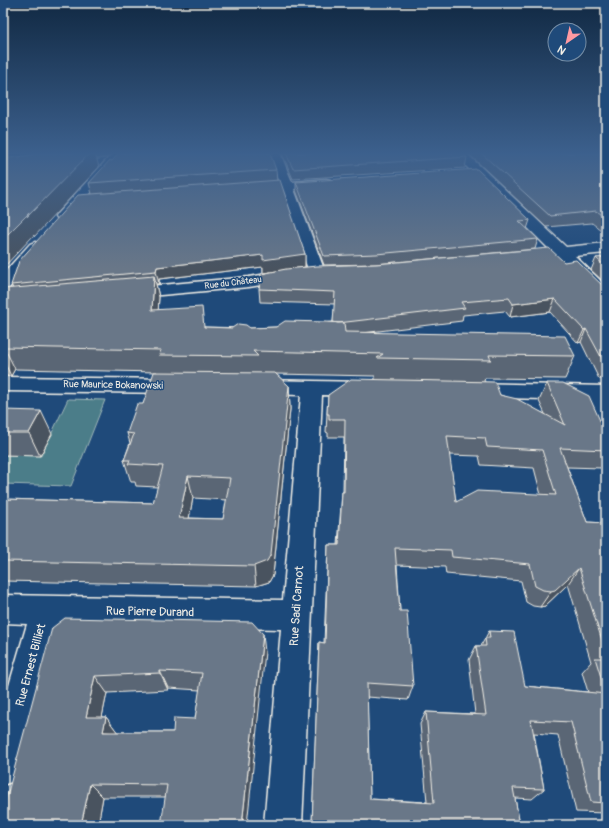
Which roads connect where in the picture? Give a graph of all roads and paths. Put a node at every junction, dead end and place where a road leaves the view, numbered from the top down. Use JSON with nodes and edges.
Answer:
{"nodes":[{"id":1,"x":85,"y":192,"type":"edge"},
{"id":2,"x":289,"y":192,"type":"edge"},
{"id":3,"x":498,"y":192,"type":"edge"},
{"id":4,"x":98,"y":199,"type":"edge"},
{"id":5,"x":76,"y":201,"type":"junction"},
{"id":6,"x":55,"y":225,"type":"edge"},
{"id":7,"x":45,"y":237,"type":"edge"},
{"id":8,"x":606,"y":248,"type":"edge"},
{"id":9,"x":561,"y":252,"type":"junction"},
{"id":10,"x":508,"y":257,"type":"edge"},
{"id":11,"x":3,"y":284,"type":"edge"},
{"id":12,"x":114,"y":294,"type":"edge"},
{"id":13,"x":606,"y":295,"type":"edge"},
{"id":14,"x":3,"y":384,"type":"edge"},
{"id":15,"x":199,"y":386,"type":"edge"},
{"id":16,"x":238,"y":386,"type":"edge"},
{"id":17,"x":312,"y":388,"type":"junction"},
{"id":18,"x":390,"y":389,"type":"edge"},
{"id":19,"x":452,"y":390,"type":"edge"},
{"id":20,"x":600,"y":393,"type":"edge"},
{"id":21,"x":606,"y":421,"type":"edge"},
{"id":22,"x":3,"y":609,"type":"edge"},
{"id":23,"x":46,"y":610,"type":"junction"},
{"id":24,"x":296,"y":615,"type":"junction"},
{"id":25,"x":3,"y":767,"type":"edge"},
{"id":26,"x":283,"y":825,"type":"edge"}],
"edges":[{"from":1,"to":5,"type":"street"},
{"from":2,"to":12,"type":"street","name":"Rue du Château"},
{"from":3,"to":9,"type":"street"},
{"from":4,"to":5,"type":"street"},
{"from":5,"to":6,"type":"street"},
{"from":7,"to":11,"type":"street"},
{"from":8,"to":9,"type":"street"},
{"from":9,"to":10,"type":"street"},
{"from":9,"to":13,"type":"street"},
{"from":14,"to":15,"type":"street","name":"Rue Maurice Bokanowski"},
{"from":16,"to":17,"type":"street"},
{"from":17,"to":18,"type":"street"},
{"from":17,"to":24,"type":"street","name":"Rue Sadi Carnot"},
{"from":19,"to":20,"type":"street"},
{"from":20,"to":21,"type":"street"},
{"from":22,"to":23,"type":"street","name":"Rue Pierre Durand"},
{"from":23,"to":24,"type":"street","name":"Rue Pierre Durand"},
{"from":23,"to":25,"type":"street","name":"Rue Ernest Billiet"},
{"from":24,"to":26,"type":"street","name":"Rue Sadi Carnot"}]}
